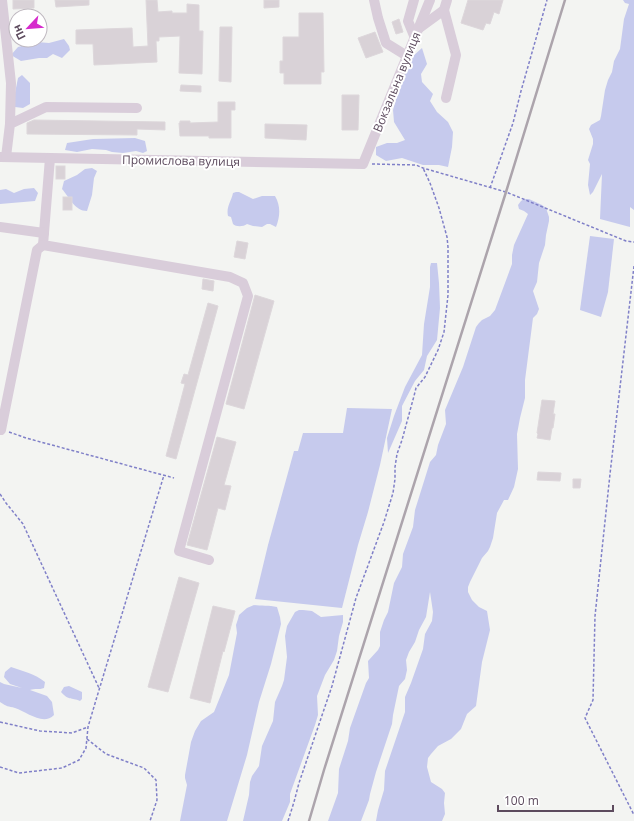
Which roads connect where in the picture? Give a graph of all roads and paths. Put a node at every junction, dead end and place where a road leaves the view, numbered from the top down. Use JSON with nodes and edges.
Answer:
{"nodes":[{"id":1,"x":2,"y":0,"type":"edge"},
{"id":2,"x":374,"y":0,"type":"edge"},
{"id":3,"x":414,"y":0,"type":"edge"},
{"id":4,"x":430,"y":0,"type":"edge"},
{"id":5,"x":447,"y":0,"type":"edge"},
{"id":6,"x":547,"y":0,"type":"edge"},
{"id":7,"x":444,"y":10,"type":"junction"},
{"id":8,"x":416,"y":34,"type":"junction"},
{"id":9,"x":407,"y":56,"type":"junction"},
{"id":10,"x":446,"y":98,"type":"dead end"},
{"id":11,"x":137,"y":108,"type":"dead end"},
{"id":12,"x":10,"y":124,"type":"junction"},
{"id":13,"x":3,"y":157,"type":"edge"},
{"id":14,"x":50,"y":158,"type":"junction"},
{"id":15,"x":363,"y":164,"type":"junction"},
{"id":16,"x":422,"y":168,"type":"junction"},
{"id":17,"x":490,"y":188,"type":"junction"},
{"id":18,"x":0,"y":227,"type":"edge"},
{"id":19,"x":44,"y":233,"type":"junction"},
{"id":20,"x":634,"y":242,"type":"edge"},
{"id":21,"x":44,"y":245,"type":"junction"},
{"id":22,"x":634,"y":266,"type":"edge"},
{"id":23,"x":1,"y":430,"type":"joint"},
{"id":24,"x":164,"y":475,"type":"junction"},
{"id":25,"x":174,"y":478,"type":"dead end"},
{"id":26,"x":0,"y":494,"type":"edge"},
{"id":27,"x":209,"y":560,"type":"dead end"},
{"id":28,"x":100,"y":688,"type":"junction"},
{"id":29,"x":0,"y":722,"type":"edge"},
{"id":30,"x":88,"y":727,"type":"junction"},
{"id":31,"x":87,"y":738,"type":"junction"},
{"id":32,"x":0,"y":767,"type":"edge"},
{"id":33,"x":634,"y":815,"type":"edge"},
{"id":34,"x":150,"y":821,"type":"edge"},
{"id":35,"x":288,"y":821,"type":"edge"}],
"edges":[{"from":1,"to":12,"type":"street"},
{"from":2,"to":9,"type":"street"},
{"from":3,"to":8,"type":"street"},
{"from":4,"to":8,"type":"street","name":"Вокзальна вулиця"},
{"from":5,"to":7,"type":"street"},
{"from":6,"to":17,"type":"path"},
{"from":7,"to":8,"type":"street"},
{"from":7,"to":10,"type":"street"},
{"from":8,"to":9,"type":"street","name":"Вокзальна вулиця"},
{"from":9,"to":15,"type":"street","name":"Вокзальна вулиця"},
{"from":11,"to":12,"type":"street"},
{"from":12,"to":13,"type":"street"},
{"from":13,"to":14,"type":"street","name":"Промислова вулиця"},
{"from":14,"to":15,"type":"street","name":"Промислова вулиця"},
{"from":14,"to":19,"type":"street"},
{"from":15,"to":16,"type":"path"},
{"from":16,"to":17,"type":"path"},
{"from":16,"to":35,"type":"path"},
{"from":17,"to":20,"type":"path"},
{"from":18,"to":19,"type":"street"},
{"from":19,"to":21,"type":"street"},
{"from":21,"to":23,"type":"street"},
{"from":21,"to":27,"type":"street"},
{"from":22,"to":33,"type":"path"},
{"from":23,"to":24,"type":"path"},
{"from":24,"to":25,"type":"path"},
{"from":24,"to":28,"type":"path"},
{"from":26,"to":28,"type":"path"},
{"from":28,"to":30,"type":"path"},
{"from":29,"to":30,"type":"path"},
{"from":30,"to":31,"type":"path"},
{"from":31,"to":32,"type":"path"},
{"from":31,"to":34,"type":"path"}]}
